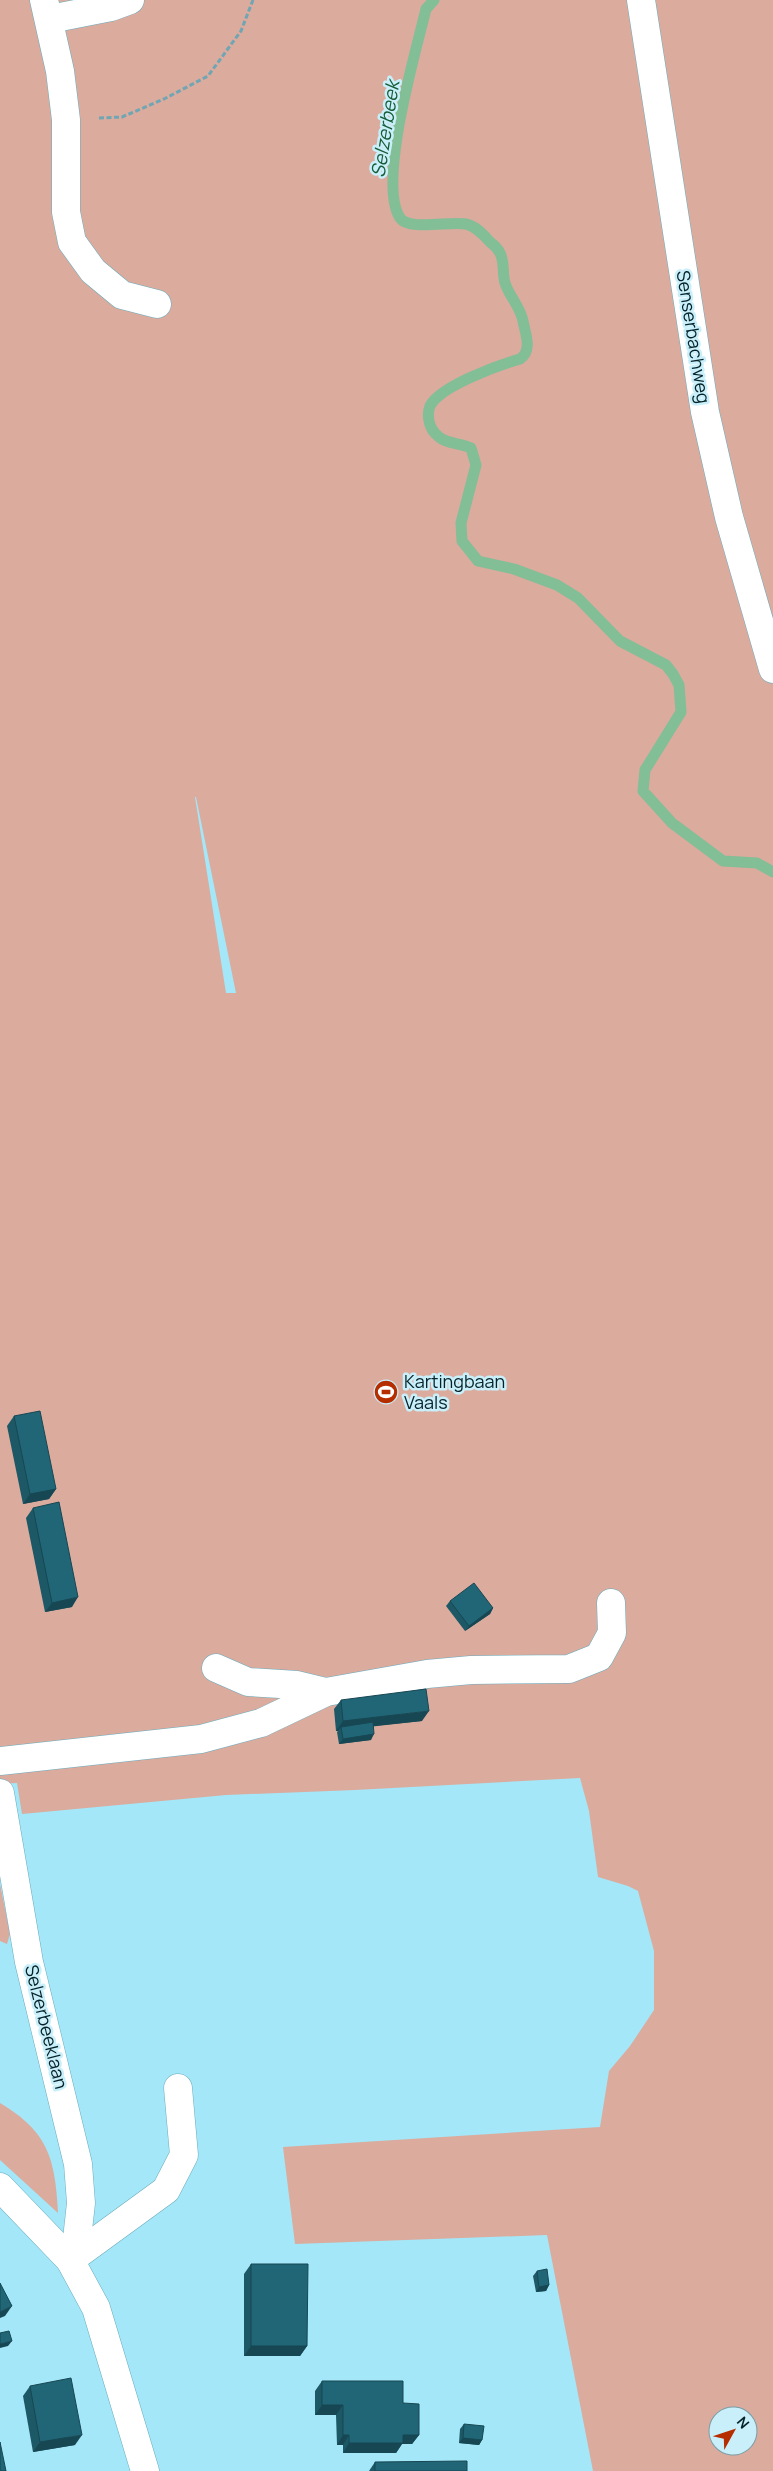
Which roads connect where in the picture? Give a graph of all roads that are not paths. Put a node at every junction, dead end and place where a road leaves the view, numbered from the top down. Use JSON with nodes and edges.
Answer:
{"nodes":[{"id":1,"x":130,"y":0,"type":"edge"},
{"id":2,"x":641,"y":0,"type":"edge"},
{"id":3,"x":47,"y":10,"type":"edge"},
{"id":4,"x":157,"y":304,"type":"dead end"},
{"id":5,"x":773,"y":669,"type":"edge"},
{"id":6,"x":611,"y":1603,"type":"dead end"},
{"id":7,"x":216,"y":1668,"type":"dead end"},
{"id":8,"x":326,"y":1692,"type":"junction"},
{"id":9,"x":0,"y":1761,"type":"edge"},
{"id":10,"x":0,"y":1794,"type":"edge"},
{"id":11,"x":178,"y":2088,"type":"dead end"},
{"id":12,"x":0,"y":2187,"type":"edge"},
{"id":13,"x":70,"y":2260,"type":"junction"},
{"id":14,"x":145,"y":2471,"type":"edge"}],
"edges":[{"from":1,"to":3,"type":"street"},
{"from":2,"to":5,"type":"street","name":"Senserbachweg"},
{"from":3,"to":4,"type":"street"},
{"from":6,"to":8,"type":"street"},
{"from":7,"to":8,"type":"street"},
{"from":8,"to":9,"type":"street"},
{"from":10,"to":13,"type":"street","name":"Selzerbeeklaan"},
{"from":11,"to":13,"type":"street"},
{"from":12,"to":13,"type":"street"},
{"from":13,"to":14,"type":"street"}]}
